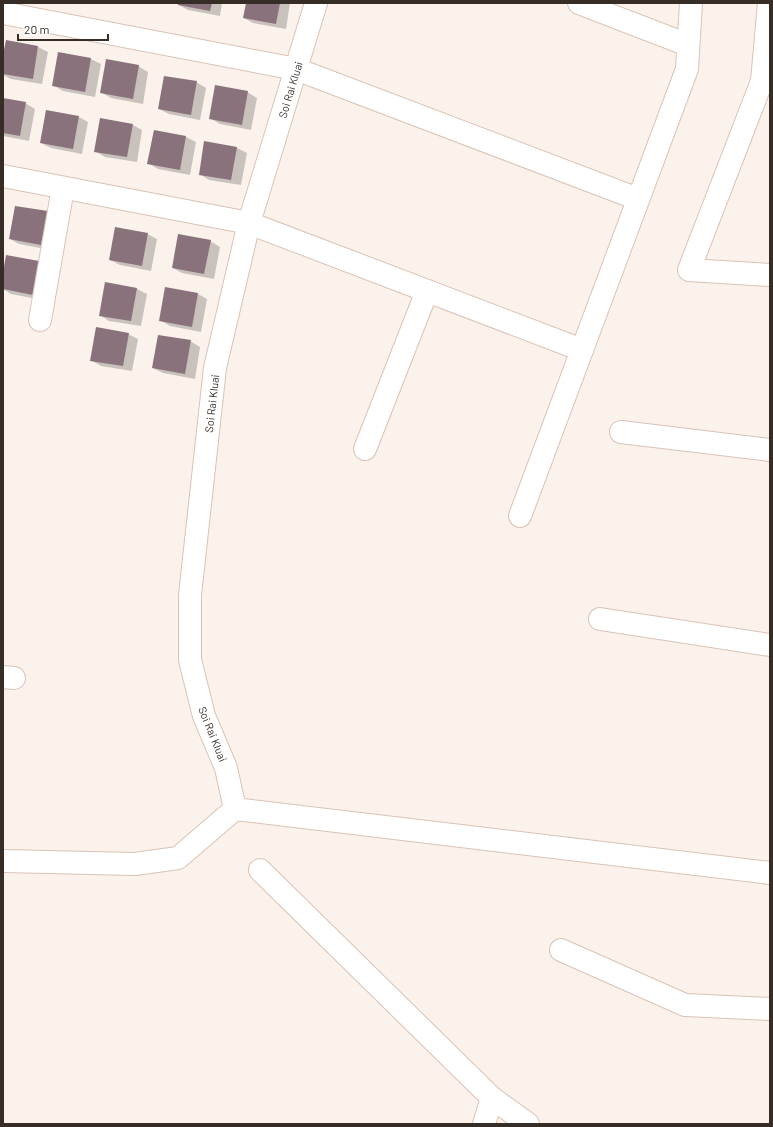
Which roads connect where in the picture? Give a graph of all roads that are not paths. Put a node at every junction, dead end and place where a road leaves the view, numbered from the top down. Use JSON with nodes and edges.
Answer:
{"nodes":[{"id":1,"x":316,"y":3,"type":"edge"},
{"id":2,"x":579,"y":3,"type":"edge"},
{"id":3,"x":691,"y":3,"type":"edge"},
{"id":4,"x":769,"y":3,"type":"edge"},
{"id":5,"x":3,"y":14,"type":"edge"},
{"id":6,"x":688,"y":45,"type":"junction"},
{"id":7,"x":296,"y":69,"type":"junction"},
{"id":8,"x":766,"y":81,"type":"edge"},
{"id":9,"x":3,"y":176,"type":"edge"},
{"id":10,"x":63,"y":188,"type":"junction"},
{"id":11,"x":638,"y":199,"type":"junction"},
{"id":12,"x":248,"y":223,"type":"junction"},
{"id":13,"x":770,"y":275,"type":"edge"},
{"id":14,"x":427,"y":291,"type":"junction"},
{"id":15,"x":40,"y":320,"type":"dead end"},
{"id":16,"x":582,"y":350,"type":"junction"},
{"id":17,"x":621,"y":432,"type":"dead end"},
{"id":18,"x":365,"y":449,"type":"dead end"},
{"id":19,"x":770,"y":450,"type":"edge"},
{"id":20,"x":520,"y":516,"type":"dead end"},
{"id":21,"x":600,"y":619,"type":"dead end"},
{"id":22,"x":770,"y":645,"type":"edge"},
{"id":23,"x":235,"y":809,"type":"junction"},
{"id":24,"x":3,"y":861,"type":"edge"},
{"id":25,"x":260,"y":870,"type":"dead end"},
{"id":26,"x":770,"y":873,"type":"edge"},
{"id":27,"x":561,"y":950,"type":"dead end"},
{"id":28,"x":770,"y":1009,"type":"edge"},
{"id":29,"x":492,"y":1098,"type":"junction"},
{"id":30,"x":484,"y":1124,"type":"edge"},
{"id":31,"x":528,"y":1124,"type":"edge"}],
"edges":[{"from":1,"to":7,"type":"street","name":"Soi Rai Kluai"},
{"from":2,"to":6,"type":"street"},
{"from":3,"to":6,"type":"street"},
{"from":4,"to":8,"type":"street"},
{"from":5,"to":7,"type":"street"},
{"from":6,"to":11,"type":"street"},
{"from":7,"to":11,"type":"street"},
{"from":7,"to":12,"type":"street","name":"Soi Rai Kluai"},
{"from":8,"to":13,"type":"street"},
{"from":9,"to":10,"type":"street"},
{"from":10,"to":12,"type":"street"},
{"from":10,"to":15,"type":"street"},
{"from":11,"to":16,"type":"street"},
{"from":12,"to":14,"type":"street"},
{"from":12,"to":23,"type":"street","name":"Soi Rai Kluai"},
{"from":14,"to":16,"type":"street"},
{"from":14,"to":18,"type":"street"},
{"from":16,"to":20,"type":"street"},
{"from":17,"to":19,"type":"street"},
{"from":21,"to":22,"type":"street"},
{"from":23,"to":24,"type":"street"},
{"from":23,"to":26,"type":"street"},
{"from":25,"to":29,"type":"street"},
{"from":27,"to":28,"type":"street"},
{"from":29,"to":30,"type":"street"},
{"from":29,"to":31,"type":"street"}]}
